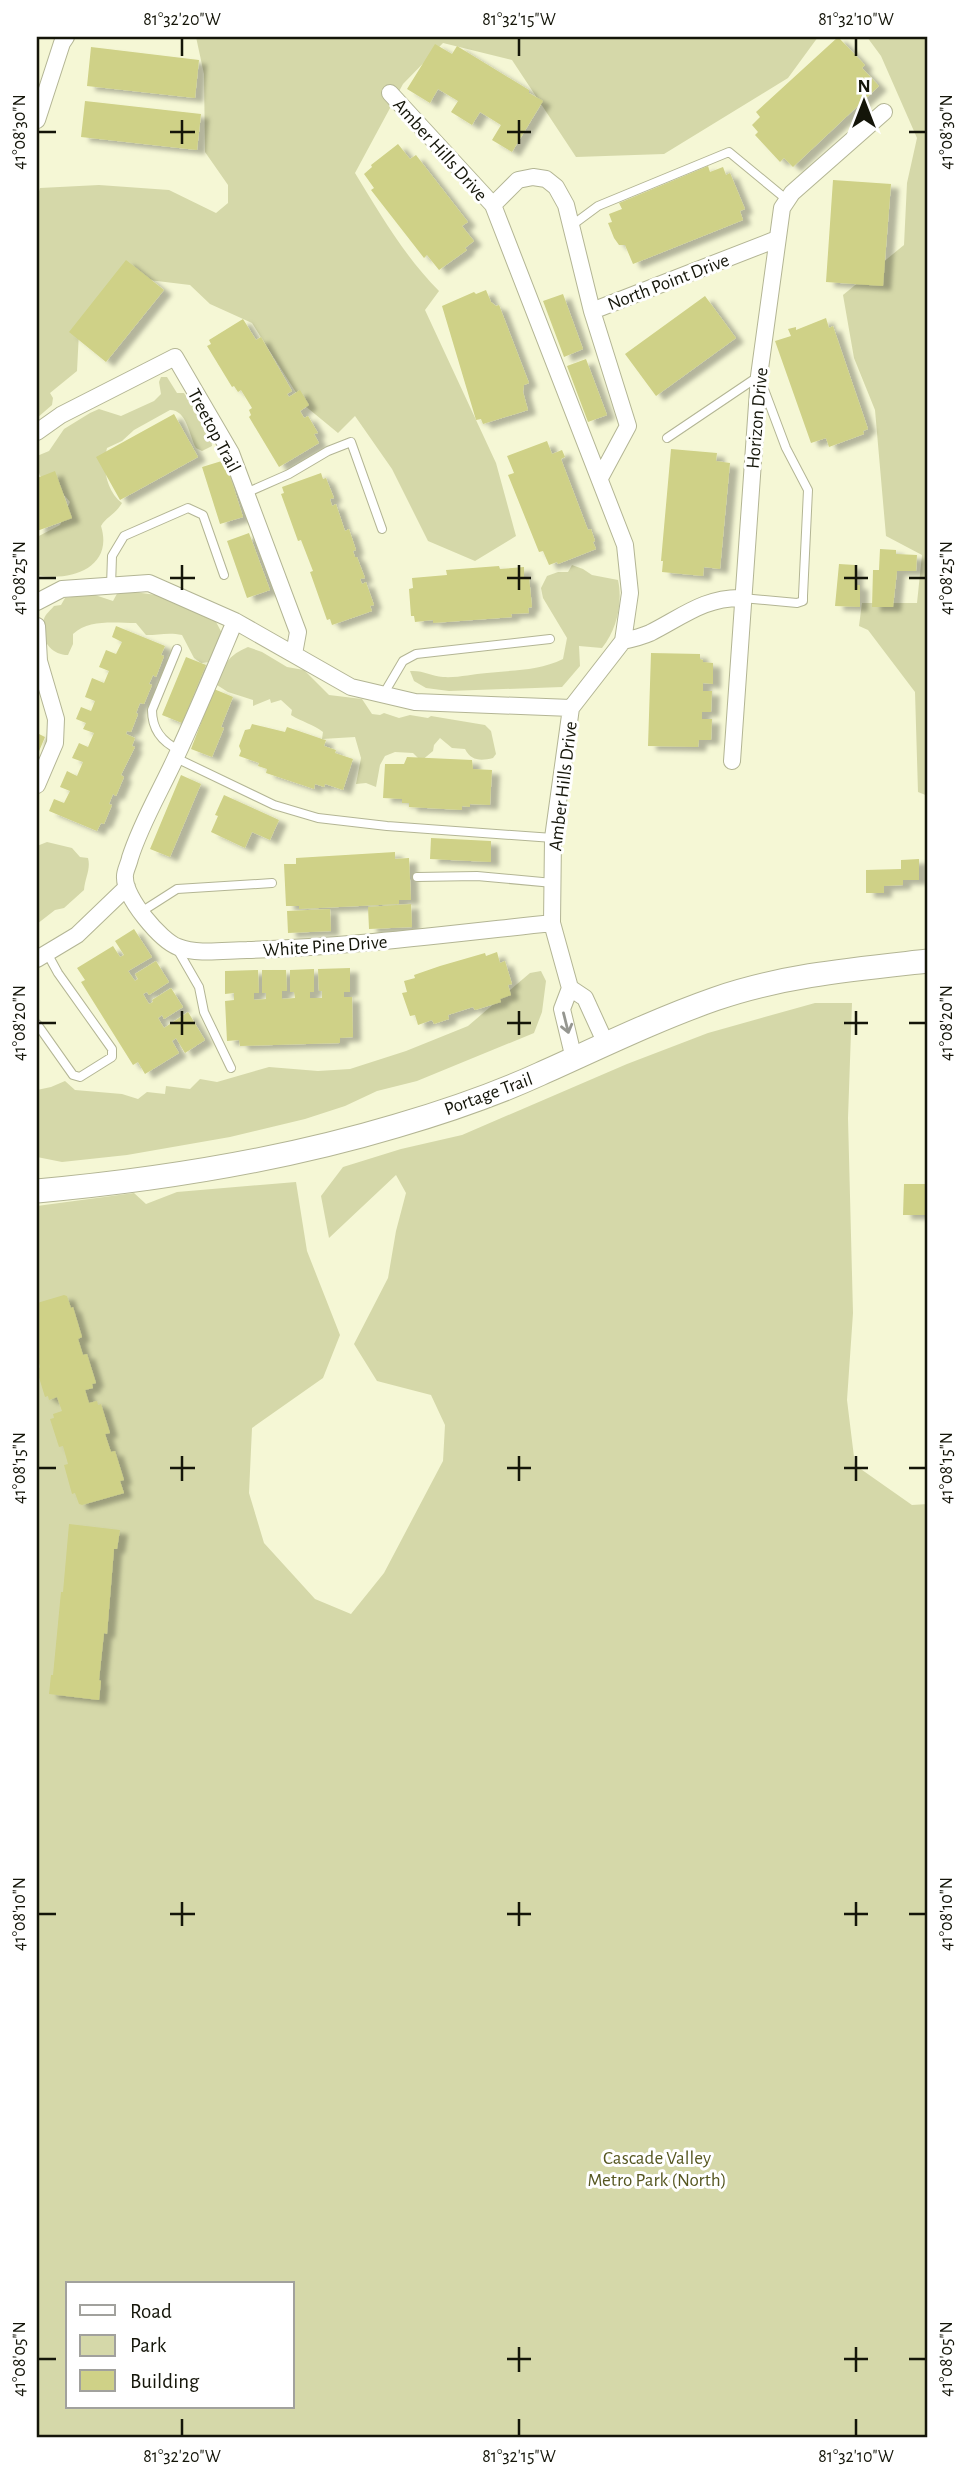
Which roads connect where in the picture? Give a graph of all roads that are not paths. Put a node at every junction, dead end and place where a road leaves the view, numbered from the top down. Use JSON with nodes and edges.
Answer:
{"nodes":[{"id":1,"x":66,"y":37,"type":"edge"},
{"id":2,"x":390,"y":93,"type":"dead end"},
{"id":3,"x":884,"y":112,"type":"dead end"},
{"id":4,"x":37,"y":121,"type":"edge"},
{"id":5,"x":786,"y":199,"type":"junction"},
{"id":6,"x":493,"y":205,"type":"junction"},
{"id":7,"x":571,"y":226,"type":"junction"},
{"id":8,"x":777,"y":239,"type":"junction"},
{"id":9,"x":592,"y":311,"type":"junction"},
{"id":10,"x":759,"y":376,"type":"junction"},
{"id":11,"x":37,"y":432,"type":"edge"},
{"id":12,"x":667,"y":438,"type":"dead end"},
{"id":13,"x":600,"y":478,"type":"junction"},
{"id":14,"x":246,"y":493,"type":"junction"},
{"id":15,"x":382,"y":529,"type":"dead end"},
{"id":16,"x":224,"y":575,"type":"dead end"},
{"id":17,"x":111,"y":586,"type":"junction"},
{"id":18,"x":742,"y":598,"type":"junction"},
{"id":19,"x":38,"y":600,"type":"edge"},
{"id":20,"x":235,"y":621,"type":"junction"},
{"id":21,"x":37,"y":626,"type":"edge"},
{"id":22,"x":550,"y":639,"type":"dead end"},
{"id":23,"x":623,"y":641,"type":"junction"},
{"id":24,"x":177,"y":649,"type":"dead end"},
{"id":25,"x":294,"y":654,"type":"junction"},
{"id":26,"x":38,"y":664,"type":"edge"},
{"id":27,"x":383,"y":695,"type":"junction"},
{"id":28,"x":571,"y":708,"type":"junction"},
{"id":29,"x":177,"y":754,"type":"junction"},
{"id":30,"x":732,"y":761,"type":"dead end"},
{"id":31,"x":37,"y":785,"type":"edge"},
{"id":32,"x":553,"y":838,"type":"junction"},
{"id":33,"x":417,"y":877,"type":"dead end"},
{"id":34,"x":272,"y":883,"type":"dead end"},
{"id":35,"x":553,"y":883,"type":"junction"},
{"id":36,"x":127,"y":887,"type":"junction"},
{"id":37,"x":141,"y":912,"type":"junction"},
{"id":38,"x":552,"y":923,"type":"junction"},
{"id":39,"x":174,"y":945,"type":"junction"},
{"id":40,"x":42,"y":956,"type":"edge"},
{"id":41,"x":928,"y":961,"type":"edge"},
{"id":42,"x":570,"y":988,"type":"junction"},
{"id":43,"x":37,"y":1024,"type":"edge"},
{"id":44,"x":606,"y":1045,"type":"junction"},
{"id":45,"x":574,"y":1059,"type":"junction"},
{"id":46,"x":231,"y":1068,"type":"dead end"},
{"id":47,"x":37,"y":1191,"type":"edge"}],
"edges":[{"from":1,"to":4,"type":"street"},
{"from":2,"to":6,"type":"street","name":"Amber Hills Drive"},
{"from":3,"to":5,"type":"street"},
{"from":5,"to":7,"type":"lane"},
{"from":5,"to":8,"type":"street"},
{"from":6,"to":7,"type":"street","name":"North Point Drive"},
{"from":6,"to":13,"type":"street","name":"Amber Hills Drive"},
{"from":7,"to":9,"type":"street","name":"North Point Drive"},
{"from":8,"to":9,"type":"street","name":"North Point Drive"},
{"from":8,"to":10,"type":"street","name":"Horizon Drive"},
{"from":9,"to":13,"type":"street"},
{"from":10,"to":12,"type":"lane"},
{"from":10,"to":18,"type":"street","name":"Horizon Drive"},
{"from":10,"to":18,"type":"lane"},
{"from":11,"to":14,"type":"street","name":"Treetop Trail"},
{"from":13,"to":23,"type":"street","name":"Amber Hills Drive"},
{"from":14,"to":15,"type":"lane"},
{"from":14,"to":25,"type":"street","name":"Treetop Trail"},
{"from":16,"to":17,"type":"lane"},
{"from":17,"to":19,"type":"street"},
{"from":17,"to":20,"type":"street"},
{"from":18,"to":23,"type":"street"},
{"from":18,"to":30,"type":"street","name":"Horizon Drive"},
{"from":20,"to":25,"type":"street"},
{"from":20,"to":29,"type":"street"},
{"from":21,"to":26,"type":"street"},
{"from":22,"to":27,"type":"lane"},
{"from":23,"to":28,"type":"street","name":"Amber Hills Drive"},
{"from":24,"to":29,"type":"lane"},
{"from":25,"to":27,"type":"street"},
{"from":26,"to":31,"type":"street"},
{"from":27,"to":28,"type":"street"},
{"from":28,"to":32,"type":"street","name":"Amber Hills Drive"},
{"from":29,"to":32,"type":"lane"},
{"from":29,"to":36,"type":"street"},
{"from":32,"to":35,"type":"street","name":"Amber Hills Drive"},
{"from":33,"to":35,"type":"lane"},
{"from":34,"to":37,"type":"lane"},
{"from":35,"to":38,"type":"street","name":"Amber Hills Drive"},
{"from":36,"to":37,"type":"street"},
{"from":36,"to":40,"type":"street"},
{"from":37,"to":39,"type":"street"},
{"from":38,"to":39,"type":"street","name":"White Pine Drive"},
{"from":38,"to":42,"type":"street","name":"Amber Hills Drive"},
{"from":39,"to":46,"type":"lane"},
{"from":40,"to":43,"type":"lane"},
{"from":41,"to":44,"type":"main road","name":"Portage Trail"},
{"from":42,"to":44,"type":"street","name":"Amber Hills Drive"},
{"from":42,"to":45,"type":"street","name":"Amber Hills Drive","one_way":true},
{"from":44,"to":45,"type":"main road","name":"Portage Trail"},
{"from":45,"to":47,"type":"main road","name":"Portage Trail"}]}
